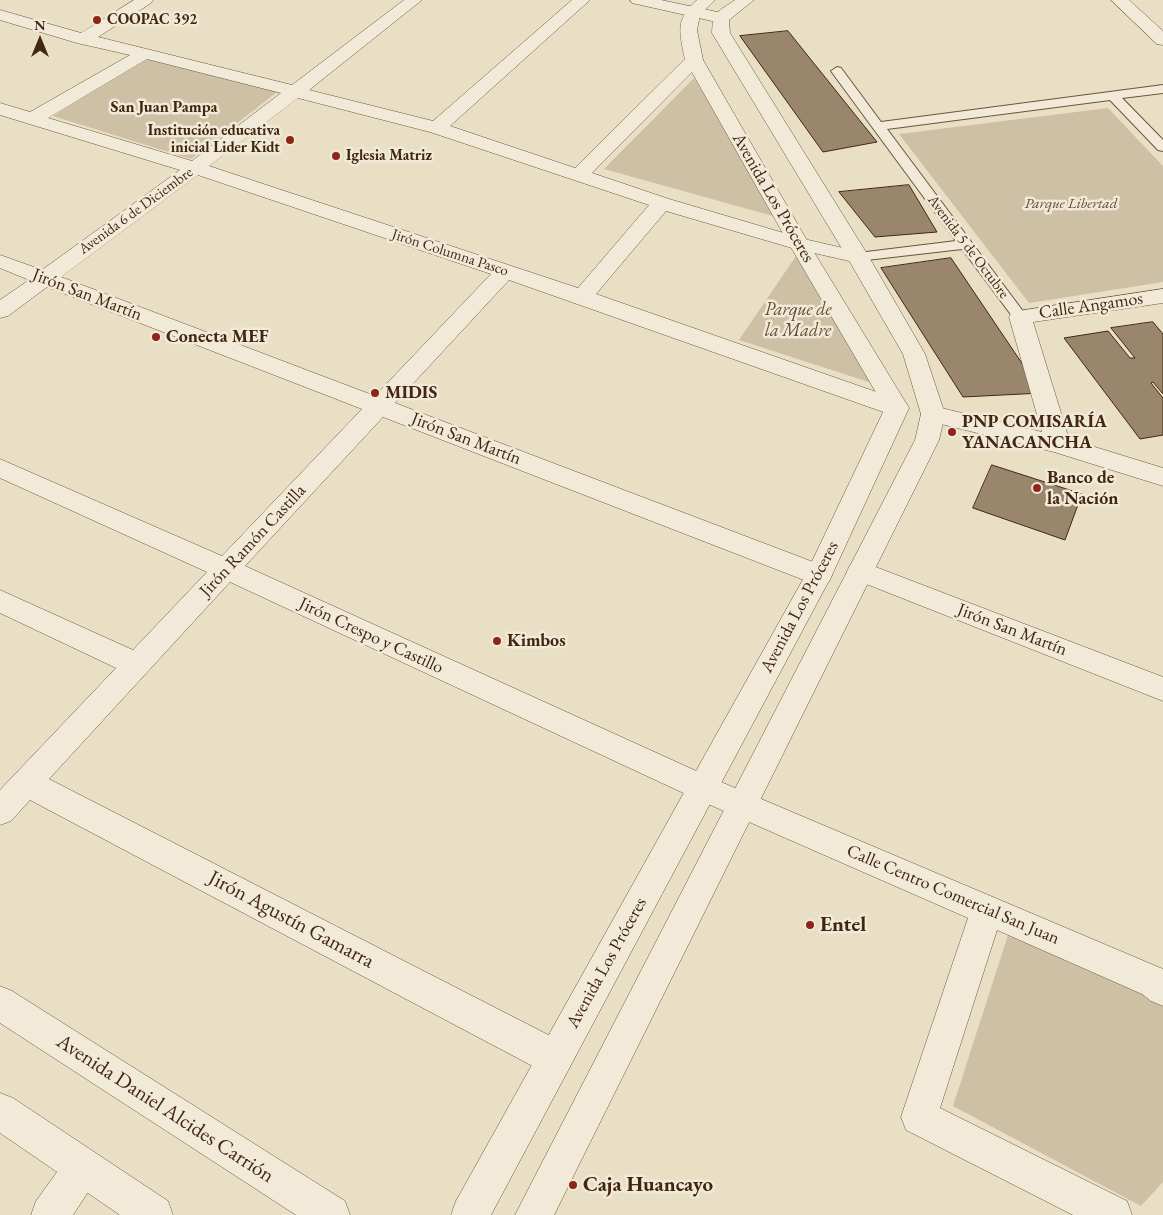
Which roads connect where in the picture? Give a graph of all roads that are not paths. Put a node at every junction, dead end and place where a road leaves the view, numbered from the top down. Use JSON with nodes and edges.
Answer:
{"nodes":[{"id":1,"x":145,"y":0,"type":"edge"},
{"id":2,"x":414,"y":0,"type":"edge"},
{"id":3,"x":582,"y":0,"type":"edge"},
{"id":4,"x":638,"y":0,"type":"edge"},
{"id":5,"x":746,"y":0,"type":"edge"},
{"id":6,"x":1119,"y":0,"type":"edge"},
{"id":7,"x":707,"y":10,"type":"edge"},
{"id":8,"x":0,"y":15,"type":"edge"},
{"id":9,"x":82,"y":39,"type":"junction"},
{"id":10,"x":1163,"y":40,"type":"edge"},
{"id":11,"x":145,"y":53,"type":"junction"},
{"id":12,"x":694,"y":60,"type":"junction"},
{"id":13,"x":837,"y":71,"type":"dead end"},
{"id":14,"x":1163,"y":89,"type":"edge"},
{"id":15,"x":293,"y":91,"type":"junction"},
{"id":16,"x":1113,"y":96,"type":"junction"},
{"id":17,"x":0,"y":109,"type":"edge"},
{"id":18,"x":34,"y":118,"type":"junction"},
{"id":19,"x":878,"y":126,"type":"junction"},
{"id":20,"x":437,"y":128,"type":"junction"},
{"id":21,"x":1163,"y":148,"type":"edge"},
{"id":22,"x":195,"y":168,"type":"junction"},
{"id":23,"x":578,"y":176,"type":"junction"},
{"id":24,"x":662,"y":203,"type":"junction"},
{"id":25,"x":799,"y":244,"type":"junction"},
{"id":26,"x":965,"y":244,"type":"junction"},
{"id":27,"x":858,"y":257,"type":"junction"},
{"id":28,"x":0,"y":261,"type":"edge"},
{"id":29,"x":505,"y":271,"type":"junction"},
{"id":30,"x":45,"y":278,"type":"junction"},
{"id":31,"x":1163,"y":296,"type":"edge"},
{"id":32,"x":582,"y":297,"type":"junction"},
{"id":33,"x":0,"y":311,"type":"edge"},
{"id":34,"x":1020,"y":317,"type":"junction"},
{"id":35,"x":379,"y":406,"type":"junction"},
{"id":36,"x":897,"y":408,"type":"junction"},
{"id":37,"x":933,"y":414,"type":"junction"},
{"id":38,"x":1058,"y":444,"type":"junction"},
{"id":39,"x":0,"y":468,"type":"edge"},
{"id":40,"x":1161,"y":475,"type":"edge"},
{"id":41,"x":227,"y":569,"type":"junction"},
{"id":42,"x":860,"y":571,"type":"junction"},
{"id":43,"x":819,"y":575,"type":"junction"},
{"id":44,"x":0,"y":601,"type":"edge"},
{"id":45,"x":137,"y":665,"type":"junction"},
{"id":46,"x":1163,"y":690,"type":"edge"},
{"id":47,"x":27,"y":783,"type":"junction"},
{"id":48,"x":703,"y":788,"type":"junction"},
{"id":49,"x":742,"y":805,"type":"junction"},
{"id":50,"x":0,"y":811,"type":"edge"},
{"id":51,"x":987,"y":910,"type":"junction"},
{"id":52,"x":1163,"y":989,"type":"edge"},
{"id":53,"x":0,"y":1003,"type":"edge"},
{"id":54,"x":555,"y":1058,"type":"junction"},
{"id":55,"x":0,"y":1111,"type":"edge"},
{"id":56,"x":83,"y":1167,"type":"junction"},
{"id":57,"x":50,"y":1215,"type":"edge"},
{"id":58,"x":154,"y":1215,"type":"edge"},
{"id":59,"x":330,"y":1215,"type":"edge"},
{"id":60,"x":470,"y":1215,"type":"edge"},
{"id":61,"x":534,"y":1215,"type":"edge"},
{"id":62,"x":1113,"y":1215,"type":"edge"}],
"edges":[{"from":1,"to":9,"type":"street"},
{"from":2,"to":15,"type":"street","name":"Avenida 6 de Diciembre"},
{"from":3,"to":20,"type":"street"},
{"from":4,"to":7,"type":"street"},
{"from":5,"to":7,"type":"street"},
{"from":6,"to":10,"type":"street"},
{"from":7,"to":12,"type":"street","name":"Avenida Los Próceres"},
{"from":7,"to":27,"type":"street"},
{"from":8,"to":9,"type":"street"},
{"from":9,"to":11,"type":"street"},
{"from":11,"to":15,"type":"street"},
{"from":11,"to":18,"type":"street"},
{"from":12,"to":23,"type":"street"},
{"from":12,"to":25,"type":"street","name":"Avenida Los Próceres"},
{"from":13,"to":19,"type":"lane","name":"Avenida 5 de Octubre"},
{"from":14,"to":16,"type":"lane"},
{"from":15,"to":20,"type":"street"},
{"from":15,"to":22,"type":"street","name":"Avenida 6 de Diciembre"},
{"from":16,"to":19,"type":"lane"},
{"from":16,"to":21,"type":"lane"},
{"from":17,"to":18,"type":"street","name":"Jirón Columna Pasco"},
{"from":18,"to":22,"type":"street","name":"Jirón Columna Pasco"},
{"from":19,"to":26,"type":"lane","name":"Avenida 5 de Octubre"},
{"from":20,"to":23,"type":"street"},
{"from":22,"to":29,"type":"street","name":"Jirón Columna Pasco"},
{"from":22,"to":30,"type":"street","name":"Avenida 6 de Diciembre"},
{"from":23,"to":24,"type":"street"},
{"from":24,"to":25,"type":"street"},
{"from":24,"to":32,"type":"street"},
{"from":25,"to":27,"type":"street"},
{"from":25,"to":36,"type":"street","name":"Avenida Los Próceres"},
{"from":26,"to":27,"type":"lane"},
{"from":26,"to":34,"type":"lane","name":"Avenida 5 de Octubre"},
{"from":27,"to":37,"type":"street"},
{"from":28,"to":30,"type":"street","name":"Jirón San Martín"},
{"from":29,"to":32,"type":"street","name":"Jirón Columna Pasco"},
{"from":29,"to":35,"type":"street","name":"Jirón Ramón Castilla"},
{"from":30,"to":33,"type":"street","name":"Avenida 6 de Diciembre"},
{"from":30,"to":35,"type":"street","name":"Jirón San Martín"},
{"from":31,"to":34,"type":"street","name":"Calle Angamos"},
{"from":32,"to":36,"type":"street","name":"Jirón Columna Pasco"},
{"from":34,"to":38,"type":"street","name":"Avenida 5 de Octubre"},
{"from":35,"to":41,"type":"street","name":"Jirón Ramón Castilla"},
{"from":35,"to":43,"type":"street","name":"Jirón San Martín"},
{"from":36,"to":43,"type":"street","name":"Avenida Los Próceres"},
{"from":37,"to":38,"type":"street"},
{"from":37,"to":42,"type":"street","name":"Avenida Los Próceres"},
{"from":38,"to":40,"type":"street"},
{"from":39,"to":41,"type":"street","name":"Jirón Crespo y Castillo"},
{"from":41,"to":45,"type":"street","name":"Jirón Ramón Castilla"},
{"from":41,"to":48,"type":"street","name":"Jirón Crespo y Castillo"},
{"from":42,"to":46,"type":"street","name":"Jirón San Martín"},
{"from":42,"to":49,"type":"street","name":"Avenida Los Próceres"},
{"from":43,"to":48,"type":"street","name":"Avenida Los Próceres"},
{"from":44,"to":45,"type":"street"},
{"from":45,"to":47,"type":"street","name":"Jirón Ramón Castilla"},
{"from":47,"to":50,"type":"street","name":"Jirón Ramón Castilla"},
{"from":47,"to":54,"type":"street","name":"Jirón Agustín Gamarra"},
{"from":48,"to":49,"type":"street","name":"Jirón Crespo y Castillo"},
{"from":48,"to":54,"type":"street","name":"Avenida Los Próceres"},
{"from":49,"to":51,"type":"street","name":"Calle Centro Comercial San Juan"},
{"from":49,"to":61,"type":"street","name":"Avenida Los Próceres"},
{"from":51,"to":52,"type":"street","name":"Calle Centro Comercial San Juan"},
{"from":51,"to":62,"type":"street"},
{"from":53,"to":59,"type":"street","name":"Avenida Daniel Alcides Carrión"},
{"from":54,"to":60,"type":"street","name":"Avenida Los Próceres"},
{"from":55,"to":56,"type":"street"},
{"from":56,"to":57,"type":"street"},
{"from":56,"to":58,"type":"street"}]}
